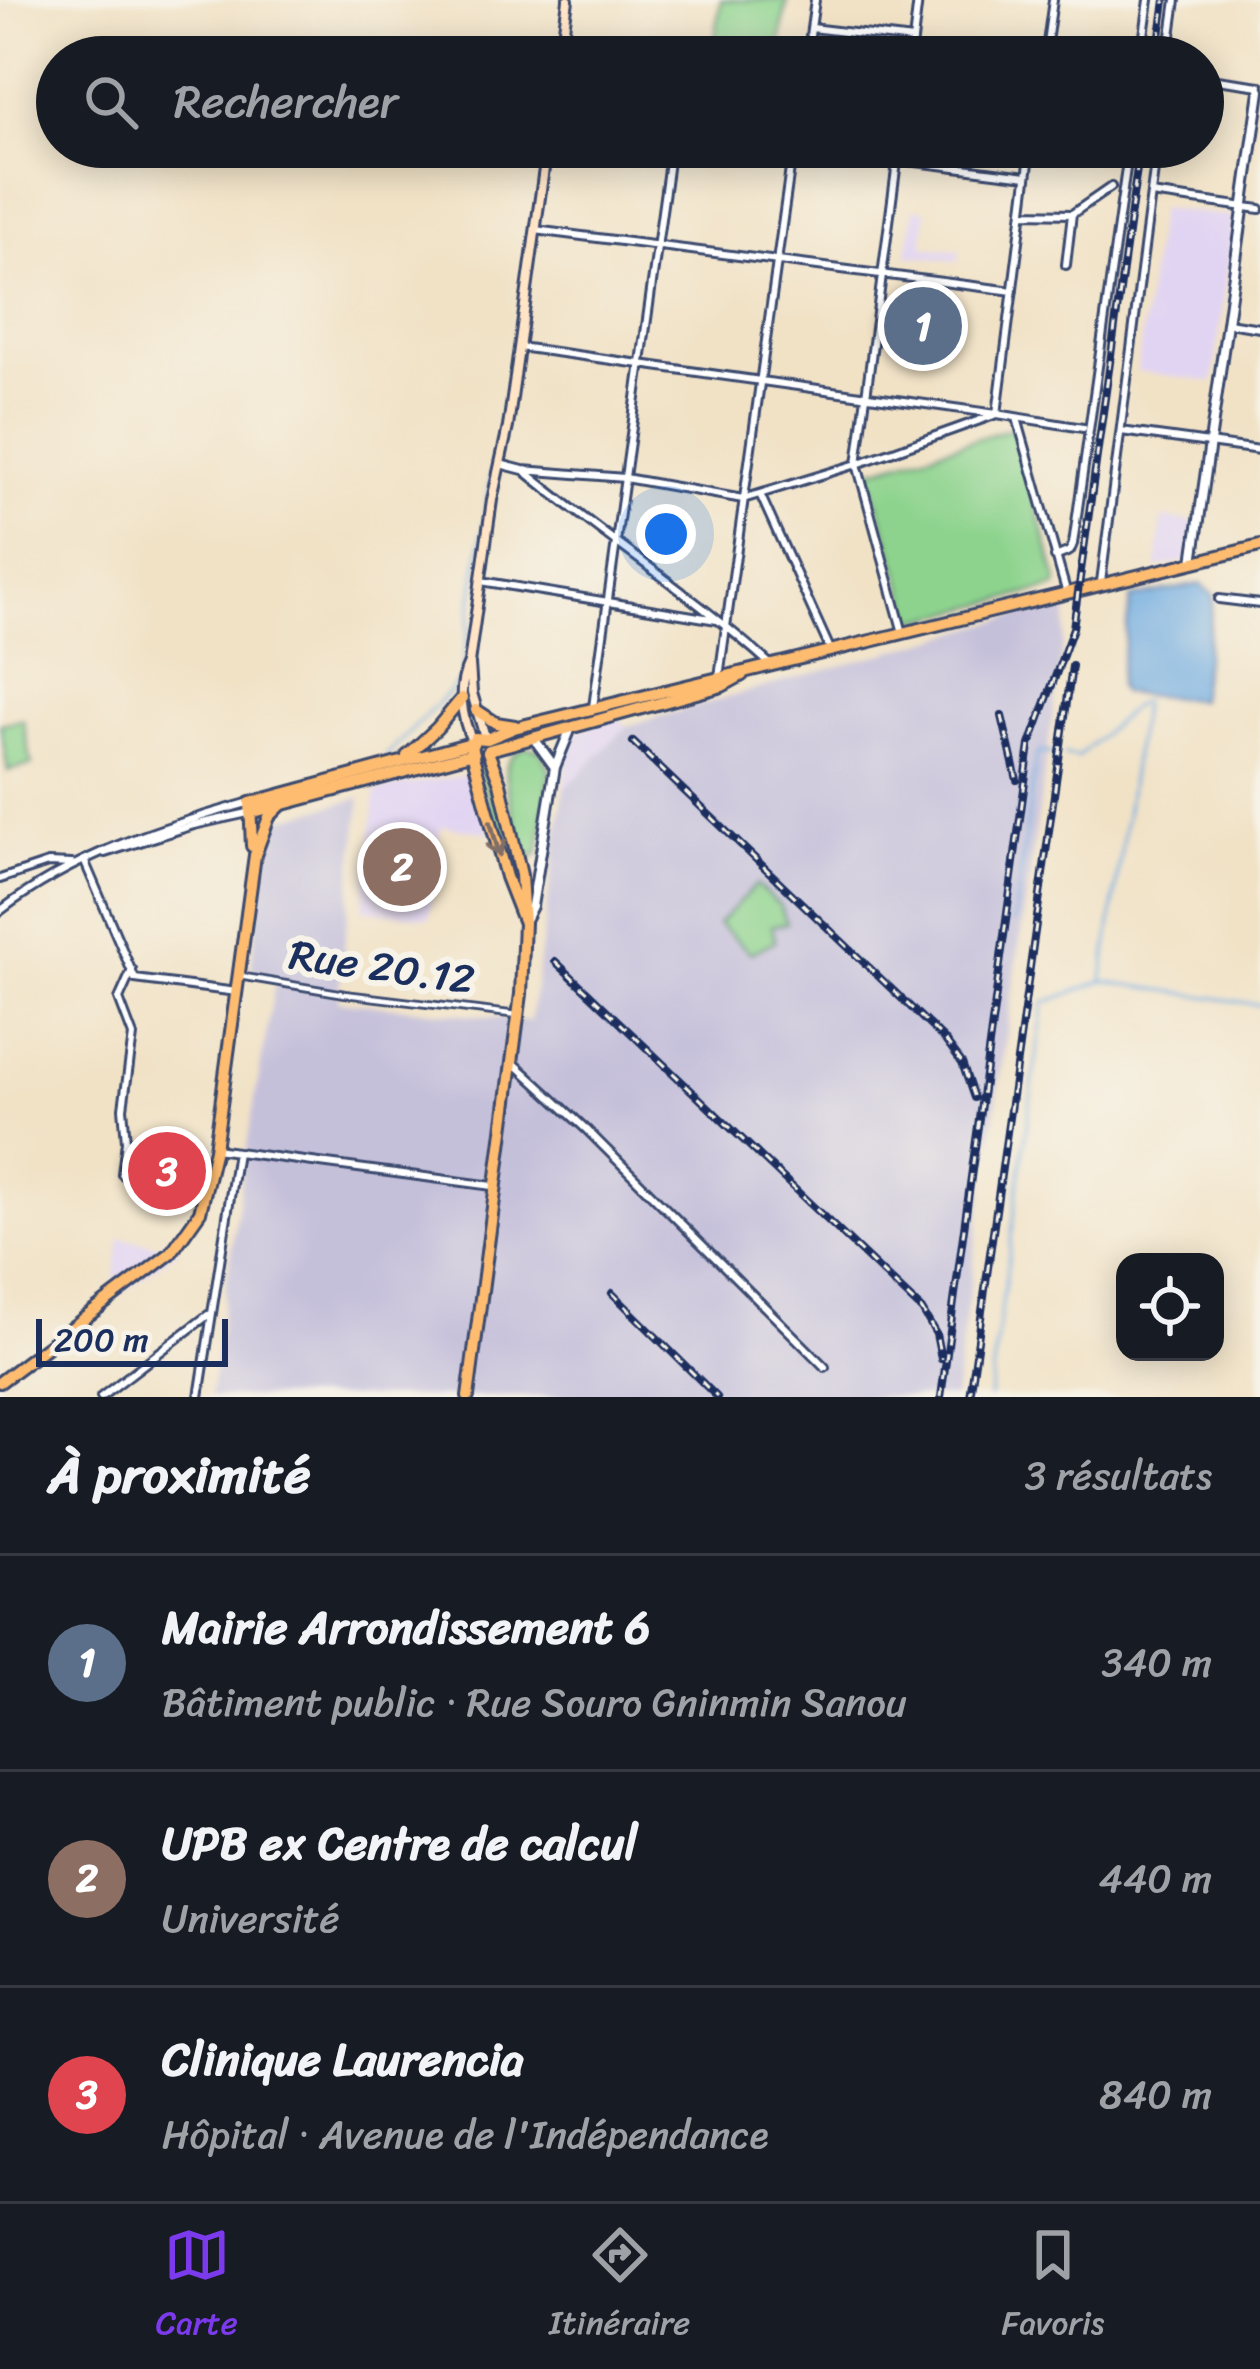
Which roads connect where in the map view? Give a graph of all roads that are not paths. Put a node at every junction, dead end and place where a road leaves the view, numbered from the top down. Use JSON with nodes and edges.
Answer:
{"nodes":[{"id":1,"x":568,"y":0,"type":"edge"},
{"id":2,"x":815,"y":0,"type":"edge"},
{"id":3,"x":918,"y":0,"type":"edge"},
{"id":4,"x":1053,"y":0,"type":"edge"},
{"id":5,"x":1149,"y":0,"type":"edge"},
{"id":6,"x":1176,"y":0,"type":"edge"},
{"id":7,"x":811,"y":28,"type":"junction"},
{"id":8,"x":563,"y":36,"type":"edge"},
{"id":9,"x":810,"y":36,"type":"edge"},
{"id":10,"x":879,"y":36,"type":"edge"},
{"id":11,"x":914,"y":36,"type":"edge"},
{"id":12,"x":1048,"y":36,"type":"edge"},
{"id":13,"x":1145,"y":36,"type":"edge"},
{"id":14,"x":1171,"y":36,"type":"edge"},
{"id":15,"x":1224,"y":82,"type":"edge"},
{"id":16,"x":1260,"y":89,"type":"edge"},
{"id":17,"x":544,"y":168,"type":"edge"},
{"id":18,"x":668,"y":168,"type":"edge"},
{"id":19,"x":791,"y":168,"type":"edge"},
{"id":20,"x":896,"y":168,"type":"edge"},
{"id":21,"x":962,"y":168,"type":"edge"},
{"id":22,"x":1028,"y":168,"type":"edge"},
{"id":23,"x":1126,"y":168,"type":"edge"},
{"id":24,"x":1154,"y":168,"type":"edge"},
{"id":25,"x":1027,"y":176,"type":"junction"},
{"id":26,"x":1112,"y":188,"type":"dead end"},
{"id":27,"x":1151,"y":194,"type":"junction"},
{"id":28,"x":1243,"y":207,"type":"junction"},
{"id":29,"x":1260,"y":209,"type":"edge"},
{"id":30,"x":1023,"y":212,"type":"junction"},
{"id":31,"x":1072,"y":214,"type":"junction"},
{"id":32,"x":535,"y":230,"type":"junction"},
{"id":33,"x":657,"y":246,"type":"junction"},
{"id":34,"x":775,"y":261,"type":"junction"},
{"id":35,"x":1066,"y":265,"type":"dead end"},
{"id":36,"x":882,"y":274,"type":"junction"},
{"id":37,"x":1013,"y":291,"type":"junction"},
{"id":38,"x":1226,"y":323,"type":"junction"},
{"id":39,"x":1260,"y":328,"type":"edge"},
{"id":40,"x":519,"y":347,"type":"junction"},
{"id":41,"x":640,"y":364,"type":"junction"},
{"id":42,"x":759,"y":379,"type":"junction"},
{"id":43,"x":866,"y":397,"type":"junction"},
{"id":44,"x":997,"y":414,"type":"junction"},
{"id":45,"x":1017,"y":418,"type":"junction"},
{"id":46,"x":1083,"y":428,"type":"dead end"},
{"id":47,"x":1120,"y":431,"type":"junction"},
{"id":48,"x":1210,"y":444,"type":"junction"},
{"id":49,"x":1260,"y":450,"type":"edge"},
{"id":50,"x":500,"y":464,"type":"junction"},
{"id":51,"x":857,"y":464,"type":"junction"},
{"id":52,"x":523,"y":470,"type":"junction"},
{"id":53,"x":625,"y":478,"type":"junction"},
{"id":54,"x":760,"y":494,"type":"junction"},
{"id":55,"x":743,"y":499,"type":"junction"},
{"id":56,"x":615,"y":545,"type":"junction"},
{"id":57,"x":1260,"y":545,"type":"edge"},
{"id":58,"x":1055,"y":557,"type":"junction"},
{"id":59,"x":1193,"y":562,"type":"junction"},
{"id":60,"x":481,"y":581,"type":"junction"},
{"id":61,"x":1101,"y":586,"type":"junction"},
{"id":62,"x":1067,"y":594,"type":"junction"},
{"id":63,"x":1219,"y":599,"type":"dead end"},
{"id":64,"x":607,"y":600,"type":"junction"},
{"id":65,"x":1260,"y":604,"type":"edge"},
{"id":66,"x":723,"y":623,"type":"junction"},
{"id":67,"x":903,"y":633,"type":"junction"},
{"id":68,"x":831,"y":651,"type":"junction"},
{"id":69,"x":469,"y":663,"type":"junction"},
{"id":70,"x":773,"y":667,"type":"junction"},
{"id":71,"x":742,"y":675,"type":"junction"},
{"id":72,"x":719,"y":677,"type":"junction"},
{"id":73,"x":462,"y":698,"type":"junction"},
{"id":74,"x":476,"y":710,"type":"junction"},
{"id":75,"x":592,"y":710,"type":"junction"},
{"id":76,"x":524,"y":725,"type":"junction"},
{"id":77,"x":572,"y":727,"type":"junction"},
{"id":78,"x":535,"y":740,"type":"junction"},
{"id":79,"x":480,"y":746,"type":"junction"},
{"id":80,"x":403,"y":760,"type":"junction"},
{"id":81,"x":555,"y":767,"type":"junction"},
{"id":82,"x":283,"y":803,"type":"junction"},
{"id":83,"x":253,"y":807,"type":"junction"},
{"id":84,"x":259,"y":838,"type":"junction"},
{"id":85,"x":255,"y":855,"type":"junction"},
{"id":86,"x":87,"y":858,"type":"junction"},
{"id":87,"x":72,"y":864,"type":"junction"},
{"id":88,"x":0,"y":879,"type":"edge"},
{"id":89,"x":0,"y":911,"type":"edge"},
{"id":90,"x":524,"y":923,"type":"junction"},
{"id":91,"x":132,"y":970,"type":"junction"},
{"id":92,"x":239,"y":976,"type":"junction"},
{"id":93,"x":237,"y":992,"type":"junction"},
{"id":94,"x":518,"y":1015,"type":"junction"},
{"id":95,"x":512,"y":1062,"type":"junction"},
{"id":96,"x":215,"y":1149,"type":"junction"},
{"id":97,"x":237,"y":1152,"type":"junction"},
{"id":98,"x":207,"y":1186,"type":"junction"},
{"id":99,"x":497,"y":1186,"type":"junction"},
{"id":100,"x":209,"y":1314,"type":"junction"},
{"id":101,"x":825,"y":1367,"type":"dead end"},
{"id":102,"x":0,"y":1382,"type":"edge"},
{"id":103,"x":101,"y":1397,"type":"edge"},
{"id":104,"x":199,"y":1397,"type":"edge"},
{"id":105,"x":468,"y":1397,"type":"edge"}],
"edges":[{"from":1,"to":8,"type":"main road"},
{"from":2,"to":7,"type":"street"},
{"from":3,"to":11,"type":"street"},
{"from":4,"to":12,"type":"street"},
{"from":5,"to":13,"type":"street"},
{"from":6,"to":14,"type":"street"},
{"from":7,"to":9,"type":"street"},
{"from":7,"to":10,"type":"street"},
{"from":15,"to":16,"type":"street"},
{"from":16,"to":28,"type":"street"},
{"from":17,"to":32,"type":"main road"},
{"from":18,"to":33,"type":"street"},
{"from":19,"to":34,"type":"street"},
{"from":20,"to":36,"type":"street"},
{"from":21,"to":25,"type":"street"},
{"from":22,"to":25,"type":"street"},
{"from":23,"to":58,"type":"street"},
{"from":24,"to":27,"type":"street"},
{"from":25,"to":30,"type":"street"},
{"from":26,"to":31,"type":"street"},
{"from":27,"to":28,"type":"street"},
{"from":27,"to":47,"type":"street"},
{"from":28,"to":29,"type":"street"},
{"from":28,"to":38,"type":"street"},
{"from":30,"to":31,"type":"street"},
{"from":30,"to":37,"type":"street"},
{"from":31,"to":35,"type":"street"},
{"from":32,"to":33,"type":"street"},
{"from":32,"to":40,"type":"main road"},
{"from":33,"to":34,"type":"street"},
{"from":33,"to":41,"type":"street"},
{"from":34,"to":36,"type":"street"},
{"from":34,"to":42,"type":"street"},
{"from":36,"to":37,"type":"street"},
{"from":36,"to":43,"type":"street"},
{"from":37,"to":44,"type":"street"},
{"from":38,"to":39,"type":"street"},
{"from":38,"to":48,"type":"street"},
{"from":40,"to":41,"type":"street"},
{"from":40,"to":50,"type":"main road"},
{"from":41,"to":42,"type":"street"},
{"from":41,"to":53,"type":"street"},
{"from":42,"to":43,"type":"street"},
{"from":42,"to":55,"type":"street"},
{"from":43,"to":44,"type":"street"},
{"from":43,"to":51,"type":"street"},
{"from":44,"to":45,"type":"street"},
{"from":44,"to":51,"type":"street"},
{"from":45,"to":46,"type":"street"},
{"from":45,"to":58,"type":"street"},
{"from":47,"to":48,"type":"street"},
{"from":47,"to":61,"type":"street"},
{"from":48,"to":49,"type":"street"},
{"from":48,"to":59,"type":"street"},
{"from":50,"to":52,"type":"street"},
{"from":50,"to":60,"type":"main road"},
{"from":51,"to":54,"type":"street"},
{"from":51,"to":67,"type":"street"},
{"from":52,"to":53,"type":"street"},
{"from":52,"to":56,"type":"street"},
{"from":53,"to":55,"type":"street"},
{"from":53,"to":56,"type":"street"},
{"from":54,"to":55,"type":"street"},
{"from":54,"to":68,"type":"street"},
{"from":55,"to":66,"type":"street"},
{"from":56,"to":64,"type":"street"},
{"from":56,"to":66,"type":"street"},
{"from":57,"to":59,"type":"highway"},
{"from":58,"to":62,"type":"street"},
{"from":59,"to":61,"type":"highway"},
{"from":60,"to":64,"type":"street"},
{"from":60,"to":69,"type":"main road"},
{"from":61,"to":62,"type":"highway"},
{"from":62,"to":67,"type":"highway"},
{"from":63,"to":65,"type":"street"},
{"from":64,"to":66,"type":"street"},
{"from":64,"to":75,"type":"street"},
{"from":66,"to":70,"type":"street"},
{"from":66,"to":72,"type":"street"},
{"from":67,"to":68,"type":"highway"},
{"from":68,"to":70,"type":"highway"},
{"from":69,"to":73,"type":"main road"},
{"from":69,"to":74,"type":"main road"},
{"from":70,"to":71,"type":"highway"},
{"from":71,"to":72,"type":"highway"},
{"from":71,"to":77,"type":"highway"},
{"from":72,"to":75,"type":"highway"},
{"from":73,"to":79,"type":"main road"},
{"from":73,"to":80,"type":"highway"},
{"from":74,"to":76,"type":"highway"},
{"from":74,"to":79,"type":"main road"},
{"from":75,"to":76,"type":"highway"},
{"from":76,"to":79,"type":"highway"},
{"from":77,"to":78,"type":"highway"},
{"from":77,"to":81,"type":"street"},
{"from":78,"to":79,"type":"highway"},
{"from":78,"to":81,"type":"street"},
{"from":79,"to":80,"type":"highway"},
{"from":79,"to":82,"type":"highway"},
{"from":79,"to":90,"type":"highway"},
{"from":80,"to":83,"type":"highway"},
{"from":81,"to":90,"type":"street"},
{"from":82,"to":83,"type":"highway"},
{"from":82,"to":84,"type":"highway"},
{"from":83,"to":84,"type":"highway"},
{"from":83,"to":85,"type":"highway"},
{"from":83,"to":86,"type":"street"},
{"from":84,"to":85,"type":"highway"},
{"from":85,"to":92,"type":"highway"},
{"from":86,"to":87,"type":"street"},
{"from":86,"to":91,"type":"street"},
{"from":87,"to":88,"type":"street"},
{"from":87,"to":89,"type":"street"},
{"from":90,"to":94,"type":"highway"},
{"from":91,"to":93,"type":"street"},
{"from":91,"to":98,"type":"street"},
{"from":92,"to":93,"type":"highway"},
{"from":92,"to":94,"type":"street","name":"Rue 20.12"},
{"from":93,"to":96,"type":"highway"},
{"from":94,"to":95,"type":"highway"},
{"from":95,"to":99,"type":"highway"},
{"from":95,"to":101,"type":"street"},
{"from":96,"to":97,"type":"street"},
{"from":96,"to":98,"type":"highway"},
{"from":97,"to":99,"type":"street"},
{"from":97,"to":100,"type":"street"},
{"from":98,"to":102,"type":"highway"},
{"from":99,"to":105,"type":"highway"},
{"from":100,"to":103,"type":"street"},
{"from":100,"to":104,"type":"street"}]}
